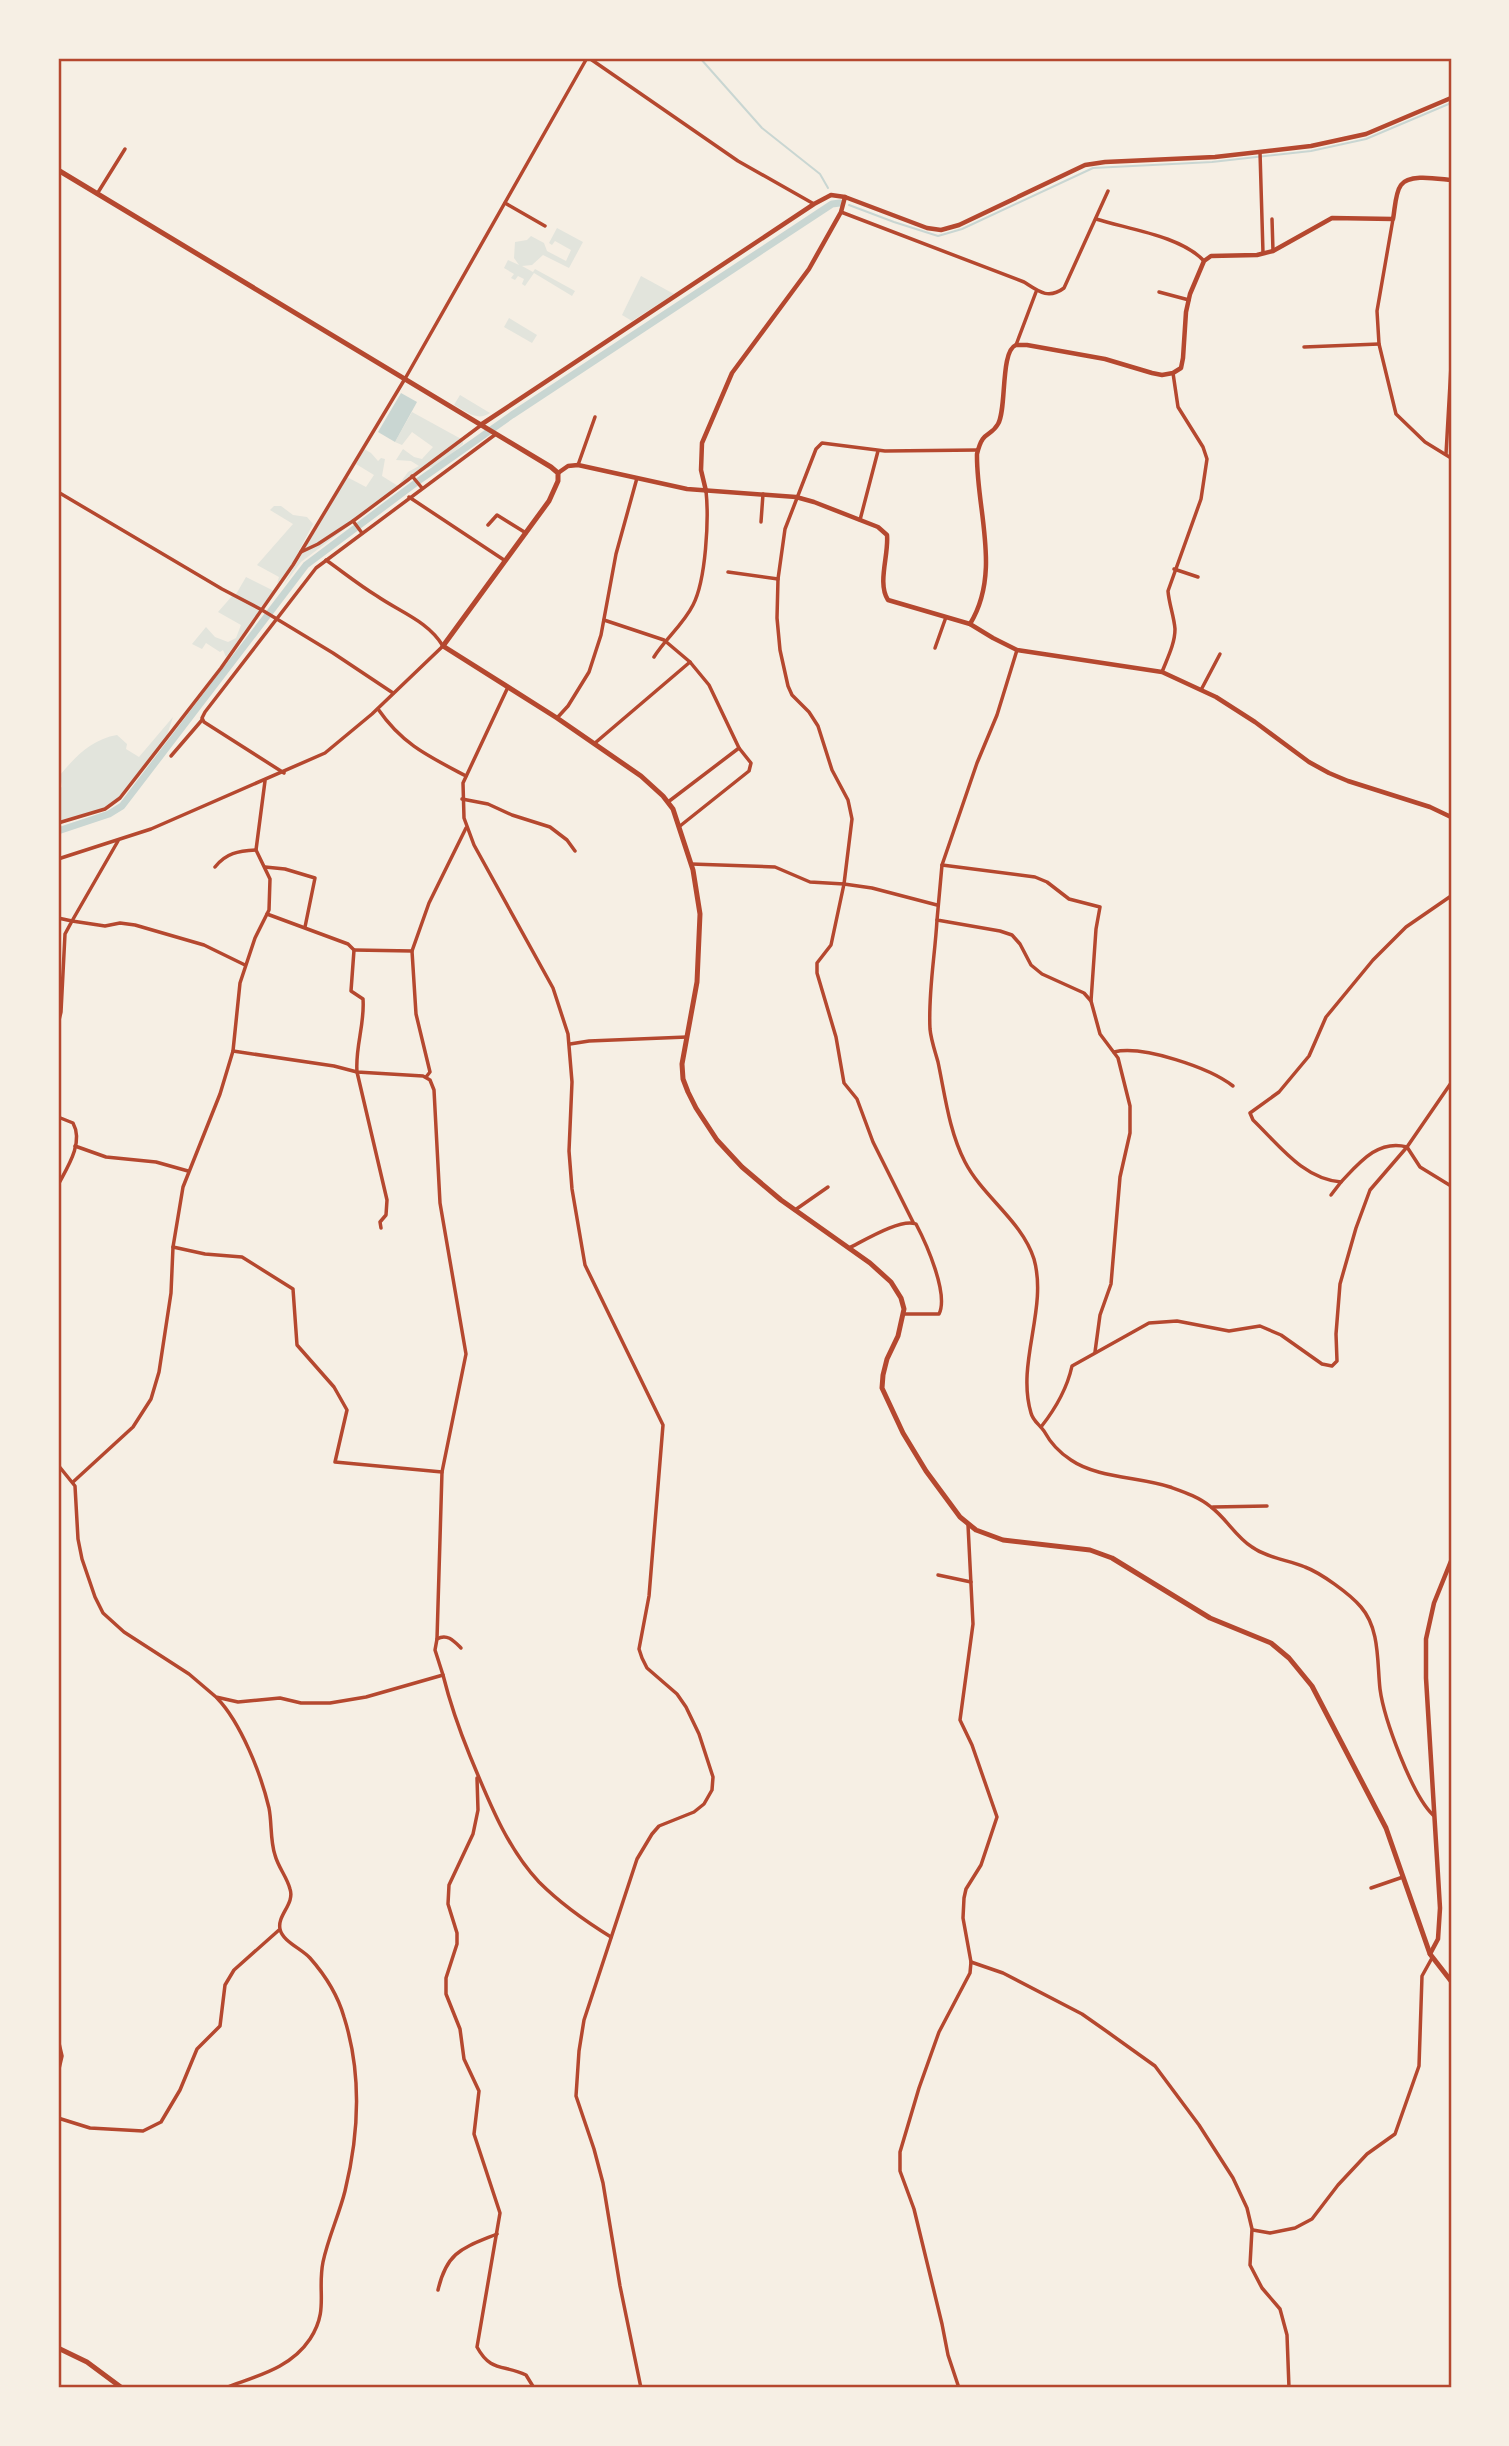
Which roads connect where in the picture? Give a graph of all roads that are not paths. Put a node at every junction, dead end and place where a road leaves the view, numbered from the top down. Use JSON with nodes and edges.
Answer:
{"nodes":[{"id":1,"x":588,"y":58,"type":"edge"},
{"id":2,"x":1451,"y":98,"type":"edge"},
{"id":3,"x":125,"y":149,"type":"dead end"},
{"id":4,"x":1261,"y":153,"type":"junction"},
{"id":5,"x":58,"y":170,"type":"edge"},
{"id":6,"x":1451,"y":180,"type":"edge"},
{"id":7,"x":1108,"y":191,"type":"dead end"},
{"id":8,"x":97,"y":194,"type":"junction"},
{"id":9,"x":845,"y":197,"type":"junction"},
{"id":10,"x":505,"y":203,"type":"junction"},
{"id":11,"x":814,"y":204,"type":"junction"},
{"id":12,"x":841,"y":212,"type":"junction"},
{"id":13,"x":1096,"y":219,"type":"junction"},
{"id":14,"x":1272,"y":219,"type":"dead end"},
{"id":15,"x":1393,"y":219,"type":"junction"},
{"id":16,"x":545,"y":226,"type":"dead end"},
{"id":17,"x":1273,"y":251,"type":"junction"},
{"id":18,"x":1263,"y":253,"type":"junction"},
{"id":19,"x":1204,"y":261,"type":"junction"},
{"id":20,"x":1036,"y":292,"type":"junction"},
{"id":21,"x":1159,"y":292,"type":"dead end"},
{"id":22,"x":1189,"y":300,"type":"junction"},
{"id":23,"x":1379,"y":344,"type":"junction"},
{"id":24,"x":1016,"y":345,"type":"junction"},
{"id":25,"x":1304,"y":347,"type":"dead end"},
{"id":26,"x":1451,"y":366,"type":"edge"},
{"id":27,"x":1173,"y":373,"type":"junction"},
{"id":28,"x":405,"y":377,"type":"junction"},
{"id":29,"x":595,"y":417,"type":"dead end"},
{"id":30,"x":484,"y":426,"type":"junction"},
{"id":31,"x":496,"y":434,"type":"junction"},
{"id":32,"x":978,"y":450,"type":"junction"},
{"id":33,"x":878,"y":451,"type":"junction"},
{"id":34,"x":1446,"y":454,"type":"junction"},
{"id":35,"x":1451,"y":458,"type":"edge"},
{"id":36,"x":578,"y":465,"type":"junction"},
{"id":37,"x":558,"y":473,"type":"junction"},
{"id":38,"x":413,"y":478,"type":"junction"},
{"id":39,"x":637,"y":478,"type":"junction"},
{"id":40,"x":420,"y":487,"type":"junction"},
{"id":41,"x":706,"y":491,"type":"junction"},
{"id":42,"x":58,"y":492,"type":"edge"},
{"id":43,"x":763,"y":494,"type":"junction"},
{"id":44,"x":409,"y":497,"type":"junction"},
{"id":45,"x":796,"y":497,"type":"junction"},
{"id":46,"x":860,"y":520,"type":"junction"},
{"id":47,"x":354,"y":522,"type":"junction"},
{"id":48,"x":761,"y":522,"type":"dead end"},
{"id":49,"x":488,"y":525,"type":"dead end"},
{"id":50,"x":361,"y":532,"type":"junction"},
{"id":51,"x":526,"y":533,"type":"junction"},
{"id":52,"x":300,"y":553,"type":"junction"},
{"id":53,"x":326,"y":560,"type":"junction"},
{"id":54,"x":506,"y":561,"type":"junction"},
{"id":55,"x":1174,"y":569,"type":"junction"},
{"id":56,"x":728,"y":572,"type":"dead end"},
{"id":57,"x":1198,"y":577,"type":"dead end"},
{"id":58,"x":778,"y":579,"type":"junction"},
{"id":59,"x":264,"y":611,"type":"junction"},
{"id":60,"x":946,"y":618,"type":"junction"},
{"id":61,"x":276,"y":619,"type":"junction"},
{"id":62,"x":604,"y":620,"type":"junction"},
{"id":63,"x":970,"y":624,"type":"junction"},
{"id":64,"x":664,"y":640,"type":"junction"},
{"id":65,"x":443,"y":646,"type":"junction"},
{"id":66,"x":935,"y":648,"type":"dead end"},
{"id":67,"x":1017,"y":650,"type":"junction"},
{"id":68,"x":1220,"y":654,"type":"dead end"},
{"id":69,"x":654,"y":657,"type":"dead end"},
{"id":70,"x":690,"y":662,"type":"junction"},
{"id":71,"x":1162,"y":672,"type":"junction"},
{"id":72,"x":508,"y":687,"type":"junction"},
{"id":73,"x":1201,"y":690,"type":"junction"},
{"id":74,"x":393,"y":693,"type":"junction"},
{"id":75,"x":377,"y":709,"type":"junction"},
{"id":76,"x":558,"y":718,"type":"junction"},
{"id":77,"x":202,"y":720,"type":"junction"},
{"id":78,"x":594,"y":744,"type":"junction"},
{"id":79,"x":739,"y":748,"type":"junction"},
{"id":80,"x":171,"y":756,"type":"dead end"},
{"id":81,"x":284,"y":773,"type":"junction"},
{"id":82,"x":466,"y":776,"type":"junction"},
{"id":83,"x":265,"y":781,"type":"junction"},
{"id":84,"x":462,"y":799,"type":"junction"},
{"id":85,"x":668,"y":802,"type":"junction"},
{"id":86,"x":1451,"y":817,"type":"edge"},
{"id":87,"x":58,"y":823,"type":"edge"},
{"id":88,"x":680,"y":826,"type":"junction"},
{"id":89,"x":466,"y":828,"type":"junction"},
{"id":90,"x":118,"y":841,"type":"junction"},
{"id":91,"x":256,"y":850,"type":"junction"},
{"id":92,"x":575,"y":851,"type":"dead end"},
{"id":93,"x":58,"y":859,"type":"edge"},
{"id":94,"x":691,"y":864,"type":"junction"},
{"id":95,"x":942,"y":865,"type":"junction"},
{"id":96,"x":215,"y":867,"type":"dead end"},
{"id":97,"x":265,"y":867,"type":"junction"},
{"id":98,"x":844,"y":884,"type":"junction"},
{"id":99,"x":1451,"y":896,"type":"edge"},
{"id":100,"x":937,"y":905,"type":"junction"},
{"id":101,"x":267,"y":914,"type":"junction"},
{"id":102,"x":58,"y":918,"type":"edge"},
{"id":103,"x":937,"y":920,"type":"junction"},
{"id":104,"x":72,"y":921,"type":"junction"},
{"id":105,"x":305,"y":927,"type":"junction"},
{"id":106,"x":354,"y":950,"type":"junction"},
{"id":107,"x":412,"y":951,"type":"junction"},
{"id":108,"x":245,"y":965,"type":"junction"},
{"id":109,"x":1091,"y":1000,"type":"junction"},
{"id":110,"x":58,"y":1024,"type":"edge"},
{"id":111,"x":687,"y":1037,"type":"junction"},
{"id":112,"x":569,"y":1045,"type":"junction"},
{"id":113,"x":233,"y":1051,"type":"junction"},
{"id":114,"x":1114,"y":1052,"type":"junction"},
{"id":115,"x":357,"y":1072,"type":"junction"},
{"id":116,"x":426,"y":1078,"type":"junction"},
{"id":117,"x":1451,"y":1083,"type":"edge"},
{"id":118,"x":1233,"y":1086,"type":"dead end"},
{"id":119,"x":58,"y":1117,"type":"edge"},
{"id":120,"x":75,"y":1146,"type":"junction"},
{"id":121,"x":1408,"y":1147,"type":"junction"},
{"id":122,"x":188,"y":1171,"type":"junction"},
{"id":123,"x":1341,"y":1182,"type":"junction"},
{"id":124,"x":58,"y":1185,"type":"edge"},
{"id":125,"x":1451,"y":1186,"type":"edge"},
{"id":126,"x":828,"y":1187,"type":"dead end"},
{"id":127,"x":1331,"y":1195,"type":"dead end"},
{"id":128,"x":795,"y":1210,"type":"junction"},
{"id":129,"x":913,"y":1222,"type":"junction"},
{"id":130,"x":381,"y":1228,"type":"dead end"},
{"id":131,"x":173,"y":1247,"type":"junction"},
{"id":132,"x":849,"y":1248,"type":"junction"},
{"id":133,"x":903,"y":1314,"type":"junction"},
{"id":134,"x":1095,"y":1352,"type":"junction"},
{"id":135,"x":1041,"y":1427,"type":"junction"},
{"id":136,"x":58,"y":1465,"type":"edge"},
{"id":137,"x":442,"y":1472,"type":"junction"},
{"id":138,"x":73,"y":1482,"type":"junction"},
{"id":139,"x":1267,"y":1506,"type":"dead end"},
{"id":140,"x":1212,"y":1507,"type":"junction"},
{"id":141,"x":968,"y":1525,"type":"junction"},
{"id":142,"x":1451,"y":1561,"type":"edge"},
{"id":143,"x":938,"y":1575,"type":"dead end"},
{"id":144,"x":971,"y":1582,"type":"junction"},
{"id":145,"x":436,"y":1639,"type":"junction"},
{"id":146,"x":461,"y":1648,"type":"dead end"},
{"id":147,"x":443,"y":1675,"type":"junction"},
{"id":148,"x":216,"y":1697,"type":"junction"},
{"id":149,"x":477,"y":1776,"type":"junction"},
{"id":150,"x":1435,"y":1816,"type":"junction"},
{"id":151,"x":1403,"y":1877,"type":"junction"},
{"id":152,"x":1371,"y":1888,"type":"dead end"},
{"id":153,"x":280,"y":1930,"type":"junction"},
{"id":154,"x":611,"y":1937,"type":"junction"},
{"id":155,"x":1431,"y":1956,"type":"junction"},
{"id":156,"x":971,"y":1962,"type":"junction"},
{"id":157,"x":1451,"y":1980,"type":"edge"},
{"id":158,"x":58,"y":2039,"type":"edge"},
{"id":159,"x":58,"y":2073,"type":"edge"},
{"id":160,"x":58,"y":2118,"type":"edge"},
{"id":161,"x":1252,"y":2230,"type":"junction"},
{"id":162,"x":497,"y":2234,"type":"junction"},
{"id":163,"x":438,"y":2290,"type":"dead end"},
{"id":164,"x":58,"y":2348,"type":"edge"},
{"id":165,"x":122,"y":2388,"type":"edge"},
{"id":166,"x":225,"y":2388,"type":"edge"},
{"id":167,"x":534,"y":2388,"type":"edge"},
{"id":168,"x":640,"y":2388,"type":"edge"},
{"id":169,"x":959,"y":2388,"type":"edge"},
{"id":170,"x":1289,"y":2388,"type":"edge"}],
"edges":[{"from":1,"to":10,"type":"street"},
{"from":1,"to":11,"type":"street"},
{"from":2,"to":4,"type":"street"},
{"from":3,"to":8,"type":"street"},
{"from":4,"to":9,"type":"street"},
{"from":4,"to":18,"type":"street"},
{"from":5,"to":8,"type":"main road"},
{"from":6,"to":15,"type":"street"},
{"from":7,"to":13,"type":"street"},
{"from":8,"to":28,"type":"main road"},
{"from":9,"to":11,"type":"street"},
{"from":9,"to":12,"type":"street"},
{"from":10,"to":16,"type":"street"},
{"from":10,"to":28,"type":"street"},
{"from":11,"to":30,"type":"street"},
{"from":12,"to":20,"type":"street"},
{"from":12,"to":41,"type":"street"},
{"from":13,"to":19,"type":"street"},
{"from":13,"to":20,"type":"street"},
{"from":14,"to":17,"type":"street"},
{"from":15,"to":17,"type":"street"},
{"from":15,"to":23,"type":"street"},
{"from":17,"to":18,"type":"street"},
{"from":18,"to":19,"type":"street"},
{"from":19,"to":22,"type":"street"},
{"from":20,"to":24,"type":"street"},
{"from":21,"to":22,"type":"street"},
{"from":22,"to":27,"type":"street"},
{"from":23,"to":25,"type":"street"},
{"from":23,"to":34,"type":"street"},
{"from":24,"to":27,"type":"street"},
{"from":24,"to":32,"type":"street"},
{"from":26,"to":34,"type":"street"},
{"from":27,"to":55,"type":"street"},
{"from":28,"to":30,"type":"main road"},
{"from":28,"to":52,"type":"street"},
{"from":29,"to":36,"type":"street"},
{"from":30,"to":31,"type":"main road"},
{"from":30,"to":38,"type":"street"},
{"from":31,"to":37,"type":"main road"},
{"from":31,"to":40,"type":"street"},
{"from":32,"to":33,"type":"street"},
{"from":32,"to":63,"type":"street"},
{"from":33,"to":45,"type":"street"},
{"from":33,"to":46,"type":"street"},
{"from":34,"to":35,"type":"street"},
{"from":36,"to":37,"type":"street"},
{"from":36,"to":39,"type":"street"},
{"from":37,"to":51,"type":"main road"},
{"from":38,"to":40,"type":"street"},
{"from":38,"to":47,"type":"street"},
{"from":39,"to":41,"type":"street"},
{"from":39,"to":62,"type":"street"},
{"from":40,"to":44,"type":"street"},
{"from":41,"to":43,"type":"street"},
{"from":41,"to":64,"type":"street"},
{"from":42,"to":59,"type":"street"},
{"from":43,"to":45,"type":"street"},
{"from":43,"to":48,"type":"street"},
{"from":44,"to":50,"type":"street"},
{"from":44,"to":54,"type":"street"},
{"from":45,"to":46,"type":"street"},
{"from":45,"to":58,"type":"street"},
{"from":46,"to":60,"type":"street"},
{"from":47,"to":50,"type":"street"},
{"from":47,"to":52,"type":"street"},
{"from":49,"to":51,"type":"street"},
{"from":50,"to":53,"type":"street"},
{"from":51,"to":54,"type":"main road"},
{"from":52,"to":59,"type":"street"},
{"from":53,"to":61,"type":"street"},
{"from":53,"to":65,"type":"street"},
{"from":54,"to":65,"type":"main road"},
{"from":55,"to":57,"type":"street"},
{"from":55,"to":71,"type":"street"},
{"from":56,"to":58,"type":"street"},
{"from":58,"to":98,"type":"street"},
{"from":59,"to":61,"type":"street"},
{"from":59,"to":87,"type":"street"},
{"from":60,"to":63,"type":"street"},
{"from":60,"to":66,"type":"street"},
{"from":61,"to":74,"type":"street"},
{"from":61,"to":77,"type":"street"},
{"from":62,"to":64,"type":"street"},
{"from":62,"to":76,"type":"street"},
{"from":63,"to":67,"type":"street"},
{"from":64,"to":69,"type":"street"},
{"from":64,"to":70,"type":"street"},
{"from":65,"to":72,"type":"main road"},
{"from":65,"to":74,"type":"street"},
{"from":67,"to":71,"type":"street"},
{"from":67,"to":95,"type":"street"},
{"from":68,"to":73,"type":"street"},
{"from":70,"to":78,"type":"street"},
{"from":70,"to":79,"type":"street"},
{"from":71,"to":73,"type":"street"},
{"from":72,"to":76,"type":"main road"},
{"from":72,"to":82,"type":"street"},
{"from":73,"to":86,"type":"street"},
{"from":74,"to":75,"type":"street"},
{"from":75,"to":81,"type":"street"},
{"from":75,"to":82,"type":"street"},
{"from":76,"to":78,"type":"main road"},
{"from":77,"to":80,"type":"street"},
{"from":77,"to":81,"type":"street"},
{"from":78,"to":85,"type":"main road"},
{"from":79,"to":85,"type":"street"},
{"from":79,"to":88,"type":"street"},
{"from":81,"to":83,"type":"street"},
{"from":82,"to":84,"type":"street"},
{"from":83,"to":90,"type":"street"},
{"from":83,"to":91,"type":"street"},
{"from":84,"to":89,"type":"street"},
{"from":84,"to":92,"type":"street"},
{"from":85,"to":88,"type":"main road"},
{"from":88,"to":94,"type":"main road"},
{"from":89,"to":107,"type":"street"},
{"from":89,"to":112,"type":"street"},
{"from":90,"to":93,"type":"street"},
{"from":90,"to":104,"type":"street"},
{"from":91,"to":96,"type":"street"},
{"from":91,"to":97,"type":"street"},
{"from":94,"to":98,"type":"street"},
{"from":94,"to":111,"type":"main road"},
{"from":95,"to":100,"type":"street"},
{"from":95,"to":109,"type":"street"},
{"from":97,"to":101,"type":"street"},
{"from":97,"to":105,"type":"street"},
{"from":98,"to":100,"type":"street"},
{"from":98,"to":129,"type":"street"},
{"from":99,"to":123,"type":"street"},
{"from":100,"to":103,"type":"street"},
{"from":101,"to":105,"type":"street"},
{"from":101,"to":108,"type":"street"},
{"from":102,"to":104,"type":"street"},
{"from":103,"to":109,"type":"street"},
{"from":103,"to":135,"type":"street"},
{"from":104,"to":108,"type":"street"},
{"from":104,"to":110,"type":"street"},
{"from":105,"to":106,"type":"street"},
{"from":106,"to":107,"type":"street"},
{"from":106,"to":115,"type":"street"},
{"from":107,"to":116,"type":"street"},
{"from":108,"to":113,"type":"street"},
{"from":109,"to":114,"type":"street"},
{"from":111,"to":112,"type":"street"},
{"from":111,"to":128,"type":"main road"},
{"from":112,"to":154,"type":"street"},
{"from":113,"to":115,"type":"street"},
{"from":113,"to":122,"type":"street"},
{"from":114,"to":118,"type":"street"},
{"from":114,"to":134,"type":"street"},
{"from":115,"to":116,"type":"street"},
{"from":115,"to":130,"type":"street"},
{"from":116,"to":137,"type":"street"},
{"from":117,"to":121,"type":"street"},
{"from":119,"to":120,"type":"street"},
{"from":120,"to":122,"type":"street"},
{"from":120,"to":124,"type":"street"},
{"from":121,"to":123,"type":"street"},
{"from":121,"to":125,"type":"street"},
{"from":121,"to":134,"type":"street"},
{"from":122,"to":131,"type":"street"},
{"from":123,"to":127,"type":"street"},
{"from":126,"to":128,"type":"street"},
{"from":128,"to":132,"type":"main road"},
{"from":129,"to":132,"type":"street"},
{"from":129,"to":133,"type":"street"},
{"from":131,"to":137,"type":"street"},
{"from":131,"to":138,"type":"street"},
{"from":132,"to":133,"type":"main road"},
{"from":133,"to":141,"type":"main road"},
{"from":134,"to":135,"type":"street"},
{"from":135,"to":140,"type":"street"},
{"from":136,"to":138,"type":"street"},
{"from":137,"to":145,"type":"street"},
{"from":138,"to":148,"type":"street"},
{"from":139,"to":140,"type":"street"},
{"from":140,"to":150,"type":"street"},
{"from":141,"to":144,"type":"street"},
{"from":141,"to":151,"type":"main road"},
{"from":142,"to":150,"type":"street"},
{"from":143,"to":144,"type":"street"},
{"from":144,"to":156,"type":"street"},
{"from":145,"to":146,"type":"street"},
{"from":145,"to":147,"type":"street"},
{"from":147,"to":148,"type":"street"},
{"from":147,"to":149,"type":"street"},
{"from":148,"to":153,"type":"street"},
{"from":149,"to":154,"type":"street"},
{"from":149,"to":162,"type":"street"},
{"from":150,"to":155,"type":"street"},
{"from":151,"to":152,"type":"street"},
{"from":151,"to":155,"type":"main road"},
{"from":153,"to":160,"type":"street"},
{"from":153,"to":166,"type":"street"},
{"from":154,"to":168,"type":"street"},
{"from":155,"to":157,"type":"main road"},
{"from":155,"to":161,"type":"street"},
{"from":156,"to":161,"type":"street"},
{"from":156,"to":169,"type":"street"},
{"from":158,"to":159,"type":"street"},
{"from":161,"to":170,"type":"street"},
{"from":162,"to":163,"type":"street"},
{"from":162,"to":167,"type":"street"},
{"from":164,"to":165,"type":"main road"}]}
